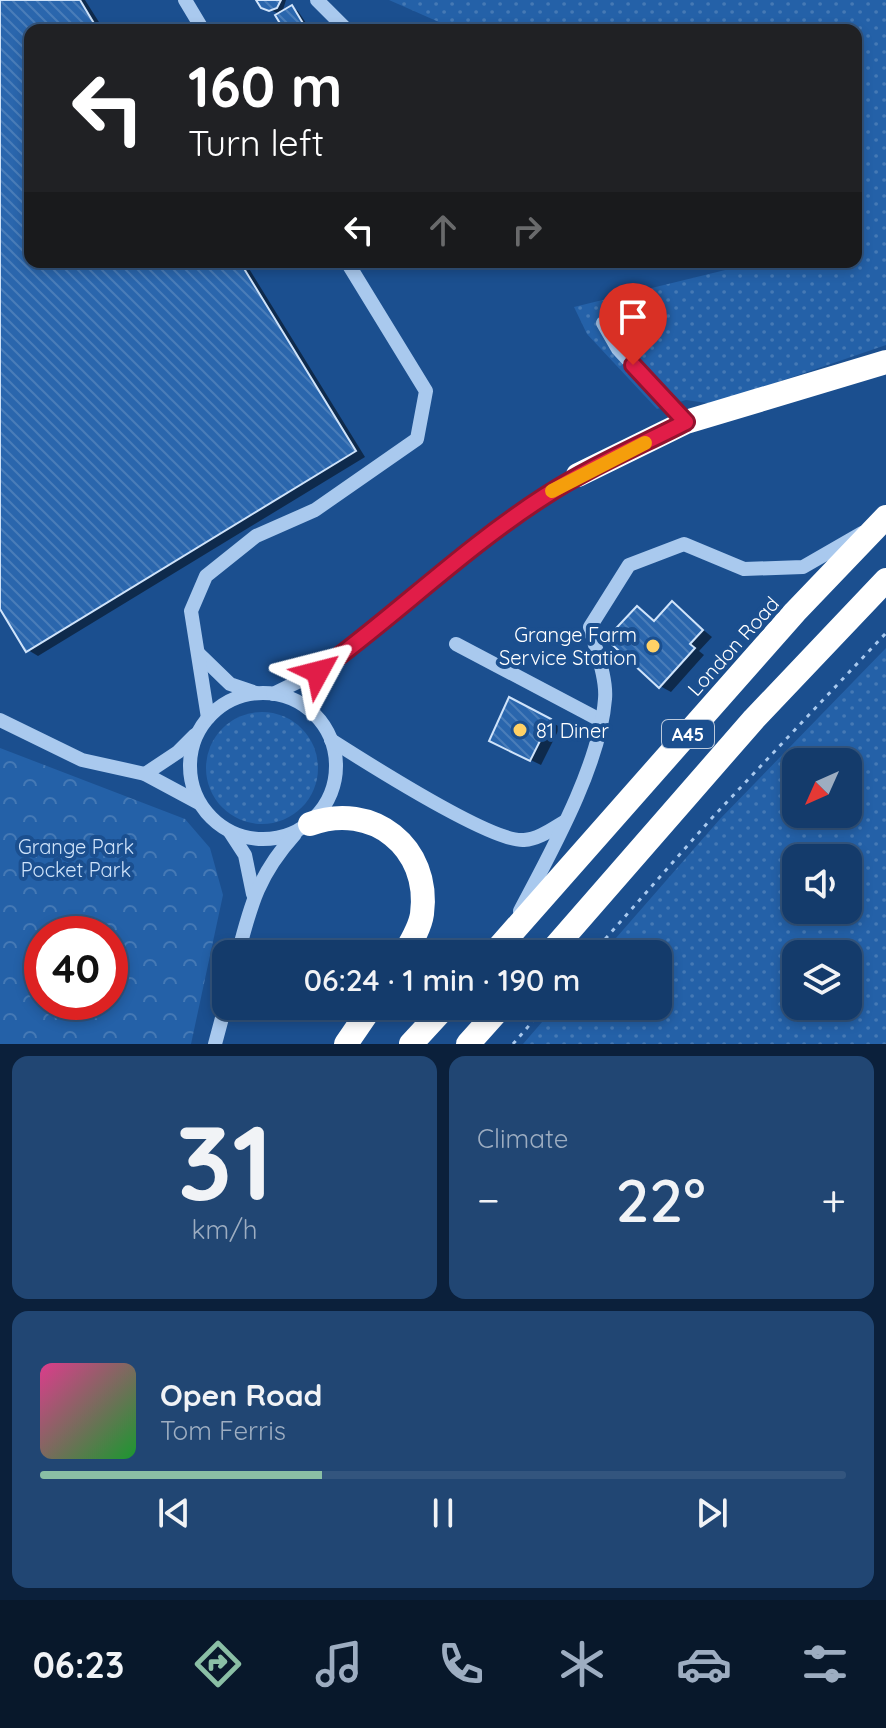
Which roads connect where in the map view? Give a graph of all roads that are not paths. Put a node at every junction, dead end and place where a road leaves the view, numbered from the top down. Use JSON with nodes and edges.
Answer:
{"nodes":[{"id":1,"x":185,"y":0,"type":"edge"},
{"id":2,"x":317,"y":0,"type":"edge"},
{"id":3,"x":199,"y":24,"type":"edge"},
{"id":4,"x":341,"y":24,"type":"edge"},
{"id":5,"x":353,"y":268,"type":"edge"},
{"id":6,"x":603,"y":323,"type":"dead end"},
{"id":7,"x":886,"y":362,"type":"edge"},
{"id":8,"x":686,"y":422,"type":"junction"},
{"id":9,"x":578,"y":475,"type":"joint"},
{"id":10,"x":883,"y":520,"type":"edge"},
{"id":11,"x":886,"y":580,"type":"edge"},
{"id":12,"x":456,"y":644,"type":"dead end"},
{"id":13,"x":199,"y":653,"type":"junction"},
{"id":14,"x":256,"y":693,"type":"junction"},
{"id":15,"x":272,"y":694,"type":"junction"},
{"id":16,"x":208,"y":718,"type":"junction"},
{"id":17,"x":0,"y":720,"type":"edge"},
{"id":18,"x":600,"y":720,"type":"junction"},
{"id":19,"x":197,"y":734,"type":"junction"},
{"id":20,"x":331,"y":740,"type":"junction"},
{"id":21,"x":145,"y":774,"type":"junction"},
{"id":22,"x":200,"y":803,"type":"junction"},
{"id":23,"x":566,"y":820,"type":"junction"},
{"id":24,"x":303,"y":828,"type":"junction"},
{"id":25,"x":230,"y":832,"type":"junction"},
{"id":26,"x":253,"y":894,"type":"junction"},
{"id":27,"x":242,"y":940,"type":"edge"},
{"id":28,"x":411,"y":940,"type":"edge"},
{"id":29,"x":503,"y":940,"type":"edge"},
{"id":30,"x":505,"y":940,"type":"edge"},
{"id":31,"x":561,"y":940,"type":"edge"},
{"id":32,"x":221,"y":1020,"type":"edge"},
{"id":33,"x":362,"y":1020,"type":"edge"},
{"id":34,"x":433,"y":1020,"type":"edge"},
{"id":35,"x":489,"y":1020,"type":"edge"},
{"id":36,"x":215,"y":1044,"type":"edge"},
{"id":37,"x":346,"y":1044,"type":"edge"},
{"id":38,"x":411,"y":1044,"type":"edge"},
{"id":39,"x":468,"y":1044,"type":"edge"}],
"edges":[{"from":1,"to":3,"type":"street"},
{"from":2,"to":4,"type":"street"},
{"from":5,"to":13,"type":"street"},
{"from":6,"to":8,"type":"street"},
{"from":7,"to":8,"type":"highway"},
{"from":8,"to":9,"type":"highway"},
{"from":9,"to":15,"type":"street"},
{"from":10,"to":18,"type":"street"},
{"from":10,"to":30,"type":"highway","name":"London Road","number":"A45"},
{"from":11,"to":31,"type":"highway","number":"A45"},
{"from":12,"to":18,"type":"street"},
{"from":13,"to":14,"type":"street"},
{"from":13,"to":16,"type":"street"},
{"from":14,"to":15,"type":"street"},
{"from":14,"to":16,"type":"street"},
{"from":15,"to":20,"type":"street"},
{"from":16,"to":19,"type":"street"},
{"from":17,"to":21,"type":"street"},
{"from":18,"to":23,"type":"street"},
{"from":19,"to":21,"type":"street"},
{"from":19,"to":22,"type":"street"},
{"from":20,"to":23,"type":"street"},
{"from":20,"to":24,"type":"street"},
{"from":21,"to":22,"type":"street"},
{"from":22,"to":25,"type":"street"},
{"from":23,"to":29,"type":"street"},
{"from":24,"to":25,"type":"street"},
{"from":24,"to":26,"type":"street"},
{"from":24,"to":28,"type":"highway"},
{"from":25,"to":26,"type":"street"},
{"from":26,"to":27,"type":"street"},
{"from":32,"to":36,"type":"street"},
{"from":33,"to":37,"type":"highway"},
{"from":34,"to":38,"type":"highway"},
{"from":35,"to":39,"type":"highway"}]}
